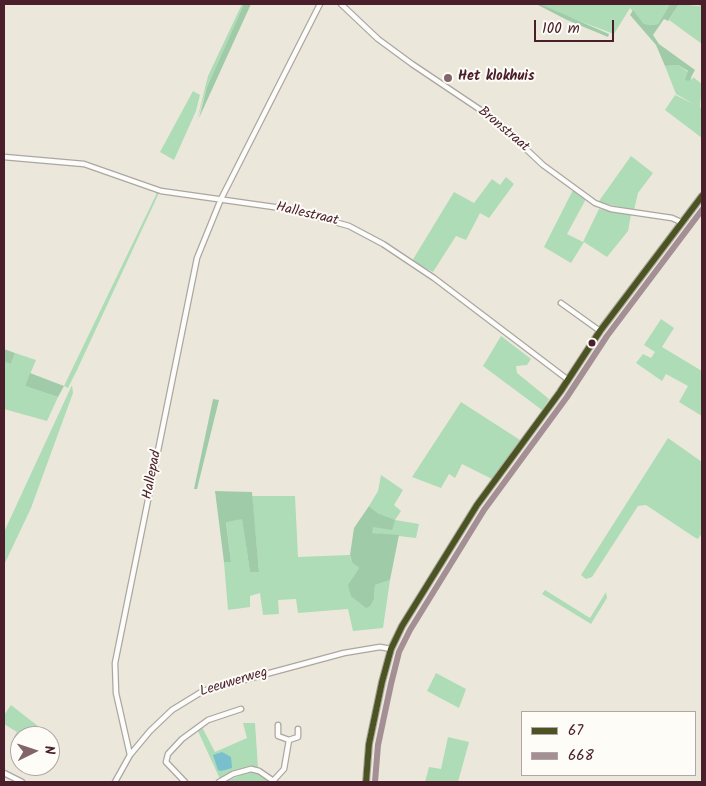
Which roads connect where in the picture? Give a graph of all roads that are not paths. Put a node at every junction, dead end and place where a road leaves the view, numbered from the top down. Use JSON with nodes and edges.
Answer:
{"nodes":[{"id":1,"x":320,"y":4,"type":"edge"},
{"id":2,"x":341,"y":4,"type":"edge"},
{"id":3,"x":4,"y":157,"type":"edge"},
{"id":4,"x":702,"y":196,"type":"edge"},
{"id":5,"x":222,"y":199,"type":"junction"},
{"id":6,"x":681,"y":222,"type":"junction"},
{"id":7,"x":561,"y":303,"type":"dead end"},
{"id":8,"x":600,"y":331,"type":"junction"},
{"id":9,"x":567,"y":379,"type":"junction"},
{"id":10,"x":391,"y":649,"type":"junction"},
{"id":11,"x":241,"y":709,"type":"dead end"},
{"id":12,"x":278,"y":725,"type":"dead end"},
{"id":13,"x":298,"y":729,"type":"dead end"},
{"id":14,"x":289,"y":740,"type":"junction"},
{"id":15,"x":130,"y":755,"type":"junction"},
{"id":16,"x":4,"y":774,"type":"edge"},
{"id":17,"x":22,"y":782,"type":"edge"},
{"id":18,"x":115,"y":782,"type":"edge"},
{"id":19,"x":184,"y":782,"type":"edge"},
{"id":20,"x":219,"y":782,"type":"edge"},
{"id":21,"x":274,"y":782,"type":"edge"},
{"id":22,"x":366,"y":782,"type":"edge"}],
"edges":[{"from":1,"to":5,"type":"street"},
{"from":2,"to":6,"type":"street","name":"Bronstraat"},
{"from":3,"to":5,"type":"street","name":"Hallestraat"},
{"from":4,"to":6,"type":"street"},
{"from":5,"to":9,"type":"street","name":"Hallestraat"},
{"from":5,"to":15,"type":"street","name":"Hallepad"},
{"from":6,"to":8,"type":"street"},
{"from":7,"to":8,"type":"street"},
{"from":8,"to":9,"type":"street"},
{"from":9,"to":10,"type":"street"},
{"from":10,"to":15,"type":"street","name":"Leeuwerweg"},
{"from":10,"to":22,"type":"street"},
{"from":11,"to":19,"type":"street"},
{"from":12,"to":14,"type":"street"},
{"from":13,"to":14,"type":"street"},
{"from":14,"to":21,"type":"street"},
{"from":15,"to":18,"type":"street","name":"Leeuwerweg"},
{"from":16,"to":17,"type":"street"},
{"from":20,"to":21,"type":"street"}]}
